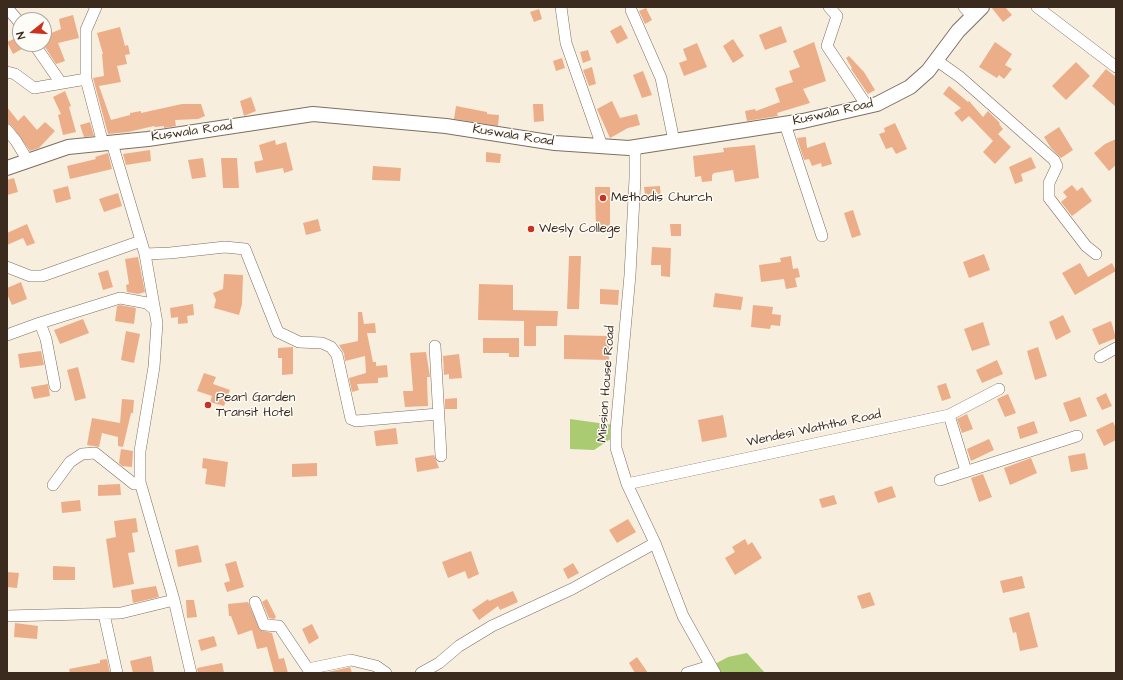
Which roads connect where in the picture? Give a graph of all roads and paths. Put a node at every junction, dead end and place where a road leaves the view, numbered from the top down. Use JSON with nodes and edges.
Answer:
{"nodes":[{"id":1,"x":96,"y":7,"type":"edge"},
{"id":2,"x":561,"y":7,"type":"edge"},
{"id":3,"x":829,"y":7,"type":"edge"},
{"id":4,"x":1037,"y":7,"type":"edge"},
{"id":5,"x":9,"y":10,"type":"dead end"},
{"id":6,"x":631,"y":10,"type":"dead end"},
{"id":7,"x":973,"y":10,"type":"edge"},
{"id":8,"x":12,"y":14,"type":"edge"},
{"id":9,"x":40,"y":52,"type":"edge"},
{"id":10,"x":936,"y":60,"type":"junction"},
{"id":11,"x":1116,"y":67,"type":"edge"},
{"id":12,"x":7,"y":72,"type":"edge"},
{"id":13,"x":86,"y":79,"type":"junction"},
{"id":14,"x":61,"y":83,"type":"junction"},
{"id":15,"x":867,"y":106,"type":"junction"},
{"id":16,"x":785,"y":124,"type":"junction"},
{"id":17,"x":7,"y":130,"type":"edge"},
{"id":18,"x":674,"y":141,"type":"junction"},
{"id":19,"x":107,"y":143,"type":"junction"},
{"id":20,"x":602,"y":146,"type":"junction"},
{"id":21,"x":635,"y":147,"type":"junction"},
{"id":22,"x":28,"y":161,"type":"junction"},
{"id":23,"x":7,"y":168,"type":"edge"},
{"id":24,"x":822,"y":236,"type":"dead end"},
{"id":25,"x":141,"y":241,"type":"junction"},
{"id":26,"x":145,"y":254,"type":"junction"},
{"id":27,"x":1096,"y":254,"type":"dead end"},
{"id":28,"x":7,"y":267,"type":"edge"},
{"id":29,"x":155,"y":310,"type":"junction"},
{"id":30,"x":40,"y":323,"type":"junction"},
{"id":31,"x":7,"y":335,"type":"edge"},
{"id":32,"x":435,"y":346,"type":"dead end"},
{"id":33,"x":1116,"y":348,"type":"edge"},
{"id":34,"x":1100,"y":357,"type":"dead end"},
{"id":35,"x":55,"y":386,"type":"dead end"},
{"id":36,"x":999,"y":389,"type":"dead end"},
{"id":37,"x":438,"y":414,"type":"junction"},
{"id":38,"x":949,"y":415,"type":"junction"},
{"id":39,"x":1077,"y":436,"type":"dead end"},
{"id":40,"x":441,"y":456,"type":"dead end"},
{"id":41,"x":966,"y":471,"type":"junction"},
{"id":42,"x":940,"y":480,"type":"dead end"},
{"id":43,"x":140,"y":482,"type":"junction"},
{"id":44,"x":627,"y":484,"type":"junction"},
{"id":45,"x":54,"y":485,"type":"dead end"},
{"id":46,"x":655,"y":543,"type":"junction"},
{"id":47,"x":174,"y":600,"type":"junction"},
{"id":48,"x":255,"y":602,"type":"dead end"},
{"id":49,"x":104,"y":614,"type":"junction"},
{"id":50,"x":7,"y":616,"type":"edge"},
{"id":51,"x":713,"y":670,"type":"edge"},
{"id":52,"x":117,"y":673,"type":"edge"},
{"id":53,"x":191,"y":673,"type":"edge"},
{"id":54,"x":386,"y":673,"type":"edge"},
{"id":55,"x":421,"y":673,"type":"edge"},
{"id":56,"x":687,"y":673,"type":"edge"}],
"edges":[{"from":1,"to":13,"type":"street"},
{"from":2,"to":20,"type":"street"},
{"from":3,"to":15,"type":"street"},
{"from":4,"to":11,"type":"street"},
{"from":5,"to":8,"type":"street"},
{"from":6,"to":18,"type":"street"},
{"from":7,"to":10,"type":"street","name":"Kuswala Road"},
{"from":9,"to":14,"type":"street"},
{"from":10,"to":15,"type":"street","name":"Kuswala Road"},
{"from":10,"to":27,"type":"street"},
{"from":12,"to":14,"type":"street"},
{"from":13,"to":14,"type":"street"},
{"from":13,"to":19,"type":"street"},
{"from":15,"to":16,"type":"street","name":"Kuswala Road"},
{"from":16,"to":18,"type":"street","name":"Kuswala Road"},
{"from":16,"to":24,"type":"street"},
{"from":17,"to":22,"type":"street"},
{"from":18,"to":21,"type":"street","name":"Kuswala Road"},
{"from":19,"to":20,"type":"street","name":"Kuswala Road"},
{"from":19,"to":22,"type":"street","name":"Kuswala Road"},
{"from":19,"to":25,"type":"street"},
{"from":20,"to":21,"type":"street","name":"Kuswala Road"},
{"from":21,"to":44,"type":"street","name":"Mission House Road"},
{"from":22,"to":23,"type":"street","name":"Kuswala Road"},
{"from":25,"to":26,"type":"street"},
{"from":25,"to":28,"type":"street"},
{"from":26,"to":29,"type":"street"},
{"from":26,"to":37,"type":"street"},
{"from":29,"to":30,"type":"street"},
{"from":29,"to":43,"type":"street"},
{"from":30,"to":31,"type":"street"},
{"from":30,"to":35,"type":"street"},
{"from":32,"to":37,"type":"street"},
{"from":33,"to":34,"type":"street"},
{"from":36,"to":38,"type":"street","name":"Wendesi Waththa Road"},
{"from":37,"to":40,"type":"street"},
{"from":38,"to":41,"type":"street"},
{"from":38,"to":44,"type":"street","name":"Wendesi Waththa Road"},
{"from":39,"to":41,"type":"street"},
{"from":41,"to":42,"type":"street"},
{"from":43,"to":45,"type":"street"},
{"from":43,"to":47,"type":"street"},
{"from":44,"to":46,"type":"street","name":"Mission House Road"},
{"from":46,"to":51,"type":"street","name":"Mission House Road"},
{"from":46,"to":55,"type":"street"},
{"from":47,"to":49,"type":"street"},
{"from":47,"to":53,"type":"street"},
{"from":48,"to":54,"type":"street"},
{"from":49,"to":50,"type":"street"},
{"from":49,"to":52,"type":"street"},
{"from":51,"to":56,"type":"street"}]}
